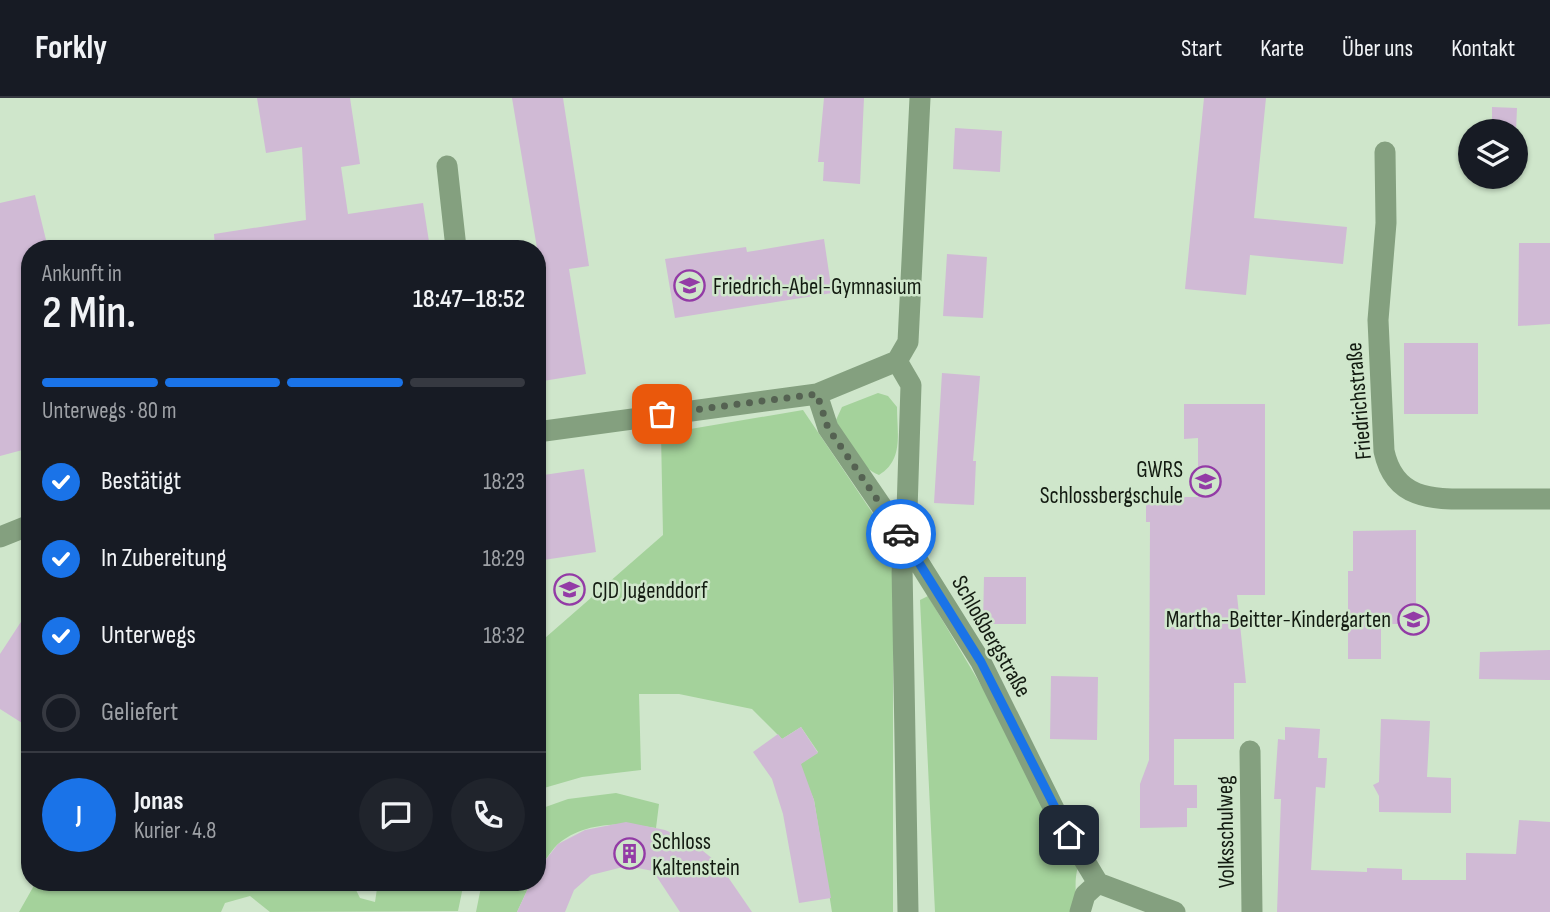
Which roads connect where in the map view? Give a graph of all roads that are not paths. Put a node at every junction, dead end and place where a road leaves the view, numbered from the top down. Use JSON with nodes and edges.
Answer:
{"nodes":[{"id":1,"x":920,"y":98,"type":"edge"},
{"id":2,"x":1385,"y":152,"type":"dead end"},
{"id":3,"x":447,"y":166,"type":"dead end"},
{"id":4,"x":455,"y":240,"type":"edge"},
{"id":5,"x":897,"y":361,"type":"junction"},
{"id":6,"x":817,"y":394,"type":"junction"},
{"id":7,"x":546,"y":431,"type":"edge"},
{"id":8,"x":1550,"y":499,"type":"edge"},
{"id":9,"x":21,"y":529,"type":"edge"},
{"id":10,"x":0,"y":537,"type":"edge"},
{"id":11,"x":906,"y":542,"type":"junction"},
{"id":12,"x":1250,"y":751,"type":"dead end"},
{"id":13,"x":1104,"y":887,"type":"junction"},
{"id":14,"x":908,"y":912,"type":"edge"},
{"id":15,"x":1080,"y":912,"type":"edge"},
{"id":16,"x":1175,"y":912,"type":"edge"},
{"id":17,"x":1252,"y":912,"type":"edge"}],
"edges":[{"from":1,"to":5,"type":"street"},
{"from":2,"to":8,"type":"street","name":"Friedrichstraße"},
{"from":3,"to":4,"type":"street"},
{"from":5,"to":6,"type":"street"},
{"from":5,"to":11,"type":"street"},
{"from":6,"to":7,"type":"street"},
{"from":6,"to":11,"type":"street","name":"Schloßbergstraße"},
{"from":9,"to":10,"type":"street"},
{"from":11,"to":13,"type":"street","name":"Schloßbergstraße"},
{"from":11,"to":14,"type":"street"},
{"from":12,"to":17,"type":"street","name":"Volksschulweg"},
{"from":13,"to":15,"type":"street"},
{"from":13,"to":16,"type":"street"}]}
